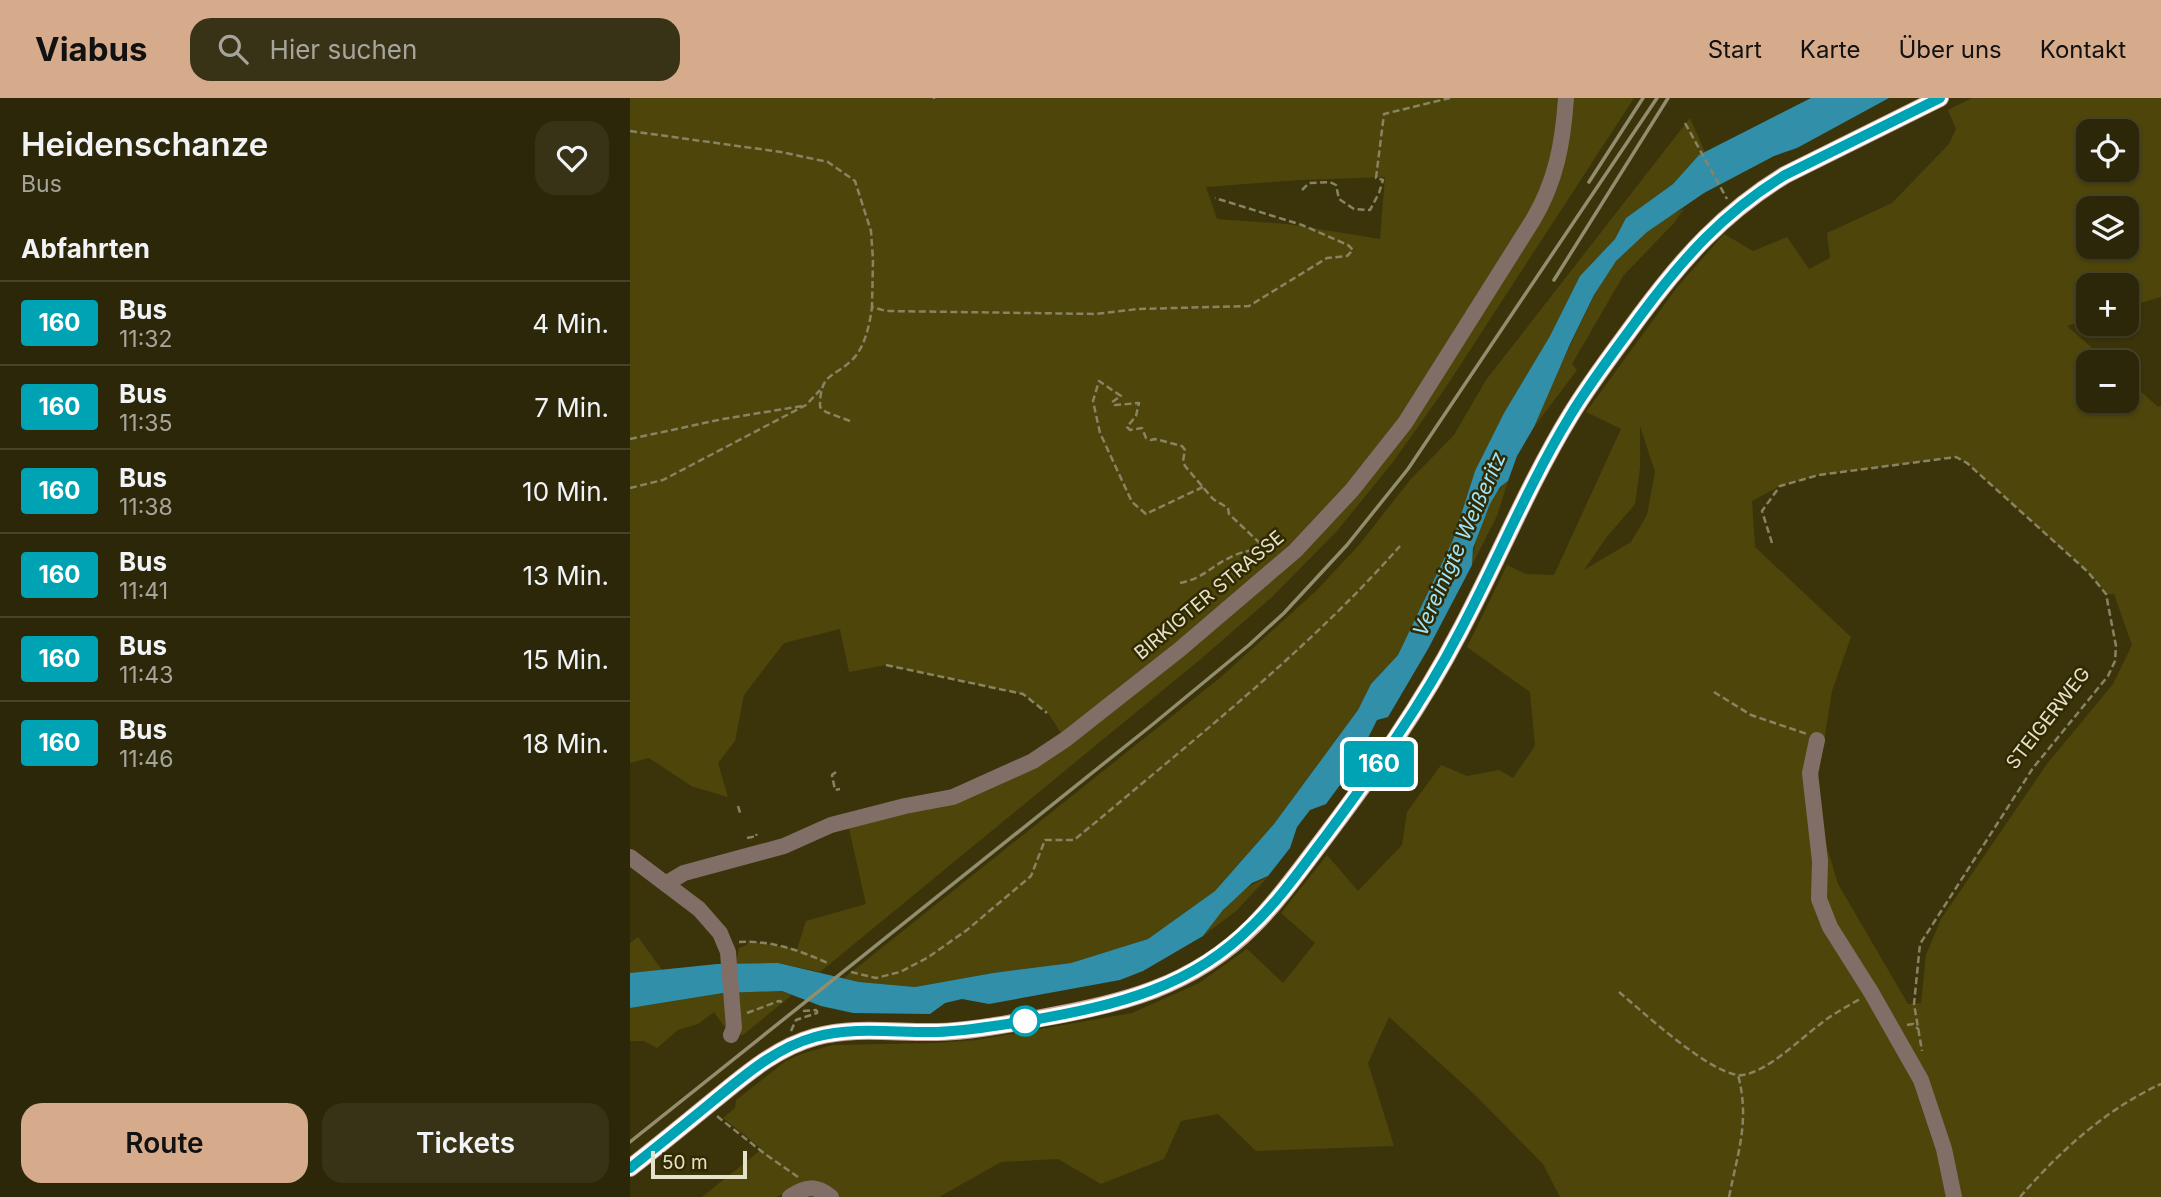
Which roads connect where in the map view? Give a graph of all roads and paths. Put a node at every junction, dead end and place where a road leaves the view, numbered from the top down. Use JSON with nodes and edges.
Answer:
{"nodes":[{"id":1,"x":1450,"y":98,"type":"edge"},
{"id":2,"x":1566,"y":98,"type":"edge"},
{"id":3,"x":1940,"y":98,"type":"edge"},
{"id":4,"x":1685,"y":123,"type":"dead end"},
{"id":5,"x":630,"y":131,"type":"edge"},
{"id":6,"x":1302,"y":190,"type":"dead end"},
{"id":7,"x":1215,"y":198,"type":"dead end"},
{"id":8,"x":1728,"y":200,"type":"dead end"},
{"id":9,"x":872,"y":307,"type":"junction"},
{"id":10,"x":820,"y":390,"type":"junction"},
{"id":11,"x":806,"y":405,"type":"junction"},
{"id":12,"x":850,"y":421,"type":"dead end"},
{"id":13,"x":630,"y":439,"type":"edge"},
{"id":14,"x":1203,"y":487,"type":"junction"},
{"id":15,"x":630,"y":488,"type":"edge"},
{"id":16,"x":1772,"y":543,"type":"dead end"},
{"id":17,"x":1400,"y":546,"type":"dead end"},
{"id":18,"x":1265,"y":548,"type":"junction"},
{"id":19,"x":1295,"y":551,"type":"junction"},
{"id":20,"x":1180,"y":583,"type":"dead end"},
{"id":21,"x":886,"y":665,"type":"dead end"},
{"id":22,"x":1714,"y":692,"type":"dead end"},
{"id":23,"x":1048,"y":713,"type":"dead end"},
{"id":24,"x":1817,"y":740,"type":"joint"},
{"id":25,"x":836,"y":772,"type":"dead end"},
{"id":26,"x":840,"y":789,"type":"dead end"},
{"id":27,"x":738,"y":806,"type":"dead end"},
{"id":28,"x":740,"y":816,"type":"dead end"},
{"id":29,"x":756,"y":834,"type":"dead end"},
{"id":30,"x":747,"y":838,"type":"dead end"},
{"id":31,"x":630,"y":857,"type":"edge"},
{"id":32,"x":667,"y":883,"type":"junction"},
{"id":33,"x":727,"y":953,"type":"junction"},
{"id":34,"x":830,"y":964,"type":"dead end"},
{"id":35,"x":851,"y":972,"type":"dead end"},
{"id":36,"x":1619,"y":992,"type":"dead end"},
{"id":37,"x":1871,"y":992,"type":"junction"},
{"id":38,"x":782,"y":1002,"type":"dead end"},
{"id":39,"x":733,"y":1011,"type":"junction"},
{"id":40,"x":803,"y":1011,"type":"dead end"},
{"id":41,"x":803,"y":1028,"type":"dead end"},
{"id":42,"x":731,"y":1035,"type":"dead end"},
{"id":43,"x":1923,"y":1056,"type":"dead end"},
{"id":44,"x":1738,"y":1075,"type":"junction"},
{"id":45,"x":2161,"y":1084,"type":"edge"},
{"id":46,"x":718,"y":1117,"type":"dead end"},
{"id":47,"x":630,"y":1168,"type":"edge"},
{"id":48,"x":816,"y":1188,"type":"junction"},
{"id":49,"x":790,"y":1197,"type":"edge"},
{"id":50,"x":831,"y":1197,"type":"edge"},
{"id":51,"x":1729,"y":1197,"type":"edge"},
{"id":52,"x":1954,"y":1197,"type":"edge"},
{"id":53,"x":2020,"y":1197,"type":"edge"}],
"edges":[{"from":1,"to":6,"type":"path"},
{"from":2,"to":19,"type":"street","name":"BIRKIGTER STRASSE"},
{"from":3,"to":47,"type":"main road"},
{"from":4,"to":8,"type":"path"},
{"from":5,"to":9,"type":"path"},
{"from":7,"to":9,"type":"path"},
{"from":9,"to":10,"type":"path"},
{"from":10,"to":11,"type":"path"},
{"from":10,"to":12,"type":"path"},
{"from":11,"to":13,"type":"path"},
{"from":11,"to":15,"type":"path"},
{"from":14,"to":14,"type":"path"},
{"from":14,"to":18,"type":"path"},
{"from":16,"to":43,"type":"path","name":"STEIGERWEG"},
{"from":17,"to":35,"type":"path"},
{"from":18,"to":19,"type":"path"},
{"from":18,"to":20,"type":"path"},
{"from":19,"to":32,"type":"street","name":"BIRKIGTER STRASSE"},
{"from":21,"to":23,"type":"path"},
{"from":22,"to":24,"type":"path"},
{"from":24,"to":37,"type":"street"},
{"from":25,"to":26,"type":"path"},
{"from":27,"to":28,"type":"path"},
{"from":29,"to":30,"type":"path"},
{"from":31,"to":32,"type":"street"},
{"from":32,"to":33,"type":"street"},
{"from":33,"to":34,"type":"path"},
{"from":33,"to":39,"type":"street"},
{"from":36,"to":44,"type":"path"},
{"from":37,"to":44,"type":"path"},
{"from":37,"to":52,"type":"street"},
{"from":38,"to":39,"type":"path"},
{"from":39,"to":42,"type":"street"},
{"from":40,"to":41,"type":"path"},
{"from":44,"to":51,"type":"path"},
{"from":45,"to":53,"type":"path"},
{"from":46,"to":48,"type":"path"},
{"from":48,"to":49,"type":"street"},
{"from":48,"to":50,"type":"street"}]}
